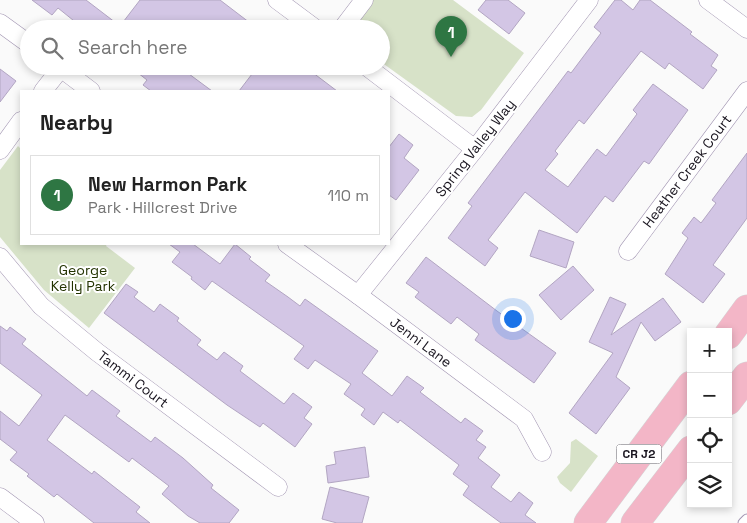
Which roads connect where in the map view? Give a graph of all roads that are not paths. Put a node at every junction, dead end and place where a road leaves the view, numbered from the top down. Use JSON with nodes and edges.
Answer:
{"nodes":[{"id":1,"x":277,"y":0,"type":"edge"},
{"id":2,"x":364,"y":0,"type":"edge"},
{"id":3,"x":589,"y":0,"type":"edge"},
{"id":4,"x":708,"y":0,"type":"edge"},
{"id":5,"x":304,"y":20,"type":"edge"},
{"id":6,"x":349,"y":20,"type":"edge"},
{"id":7,"x":0,"y":23,"type":"edge"},
{"id":8,"x":747,"y":28,"type":"edge"},
{"id":9,"x":20,"y":37,"type":"edge"},
{"id":10,"x":54,"y":75,"type":"edge"},
{"id":11,"x":70,"y":75,"type":"edge"},
{"id":12,"x":378,"y":75,"type":"edge"},
{"id":13,"x":45,"y":90,"type":"edge"},
{"id":14,"x":90,"y":90,"type":"edge"},
{"id":15,"x":747,"y":91,"type":"edge"},
{"id":16,"x":20,"y":122,"type":"edge"},
{"id":17,"x":475,"y":149,"type":"junction"},
{"id":18,"x":0,"y":150,"type":"edge"},
{"id":19,"x":287,"y":245,"type":"edge"},
{"id":20,"x":628,"y":251,"type":"dead end"},
{"id":21,"x":0,"y":257,"type":"edge"},
{"id":22,"x":358,"y":294,"type":"junction"},
{"id":23,"x":747,"y":309,"type":"edge"},
{"id":24,"x":732,"y":330,"type":"edge"},
{"id":25,"x":747,"y":376,"type":"edge"},
{"id":26,"x":687,"y":390,"type":"edge"},
{"id":27,"x":732,"y":396,"type":"edge"},
{"id":28,"x":542,"y":452,"type":"dead end"},
{"id":29,"x":687,"y":455,"type":"edge"},
{"id":30,"x":278,"y":487,"type":"dead end"},
{"id":31,"x":0,"y":497,"type":"edge"},
{"id":32,"x":747,"y":519,"type":"edge"},
{"id":33,"x":35,"y":523,"type":"edge"},
{"id":34,"x":588,"y":523,"type":"edge"},
{"id":35,"x":635,"y":523,"type":"edge"},
{"id":36,"x":743,"y":523,"type":"edge"}],
"edges":[{"from":1,"to":5,"type":"street"},
{"from":2,"to":6,"type":"street"},
{"from":3,"to":17,"type":"street","name":"Spring Valley Way"},
{"from":4,"to":8,"type":"street"},
{"from":7,"to":9,"type":"street"},
{"from":10,"to":13,"type":"street"},
{"from":11,"to":14,"type":"street"},
{"from":12,"to":17,"type":"street"},
{"from":15,"to":20,"type":"street","name":"Heather Creek Court"},
{"from":16,"to":18,"type":"street"},
{"from":17,"to":22,"type":"street","name":"Spring Valley Way"},
{"from":19,"to":22,"type":"street","name":"Jenni Lane"},
{"from":21,"to":30,"type":"street","name":"Tammi Court"},
{"from":22,"to":28,"type":"street","name":"Jenni Lane"},
{"from":23,"to":24,"type":"main road"},
{"from":25,"to":27,"type":"main road"},
{"from":26,"to":34,"type":"main road","number":"CR J2"},
{"from":29,"to":35,"type":"main road","number":"CR J2"},
{"from":31,"to":33,"type":"street"},
{"from":32,"to":36,"type":"lane"}]}
